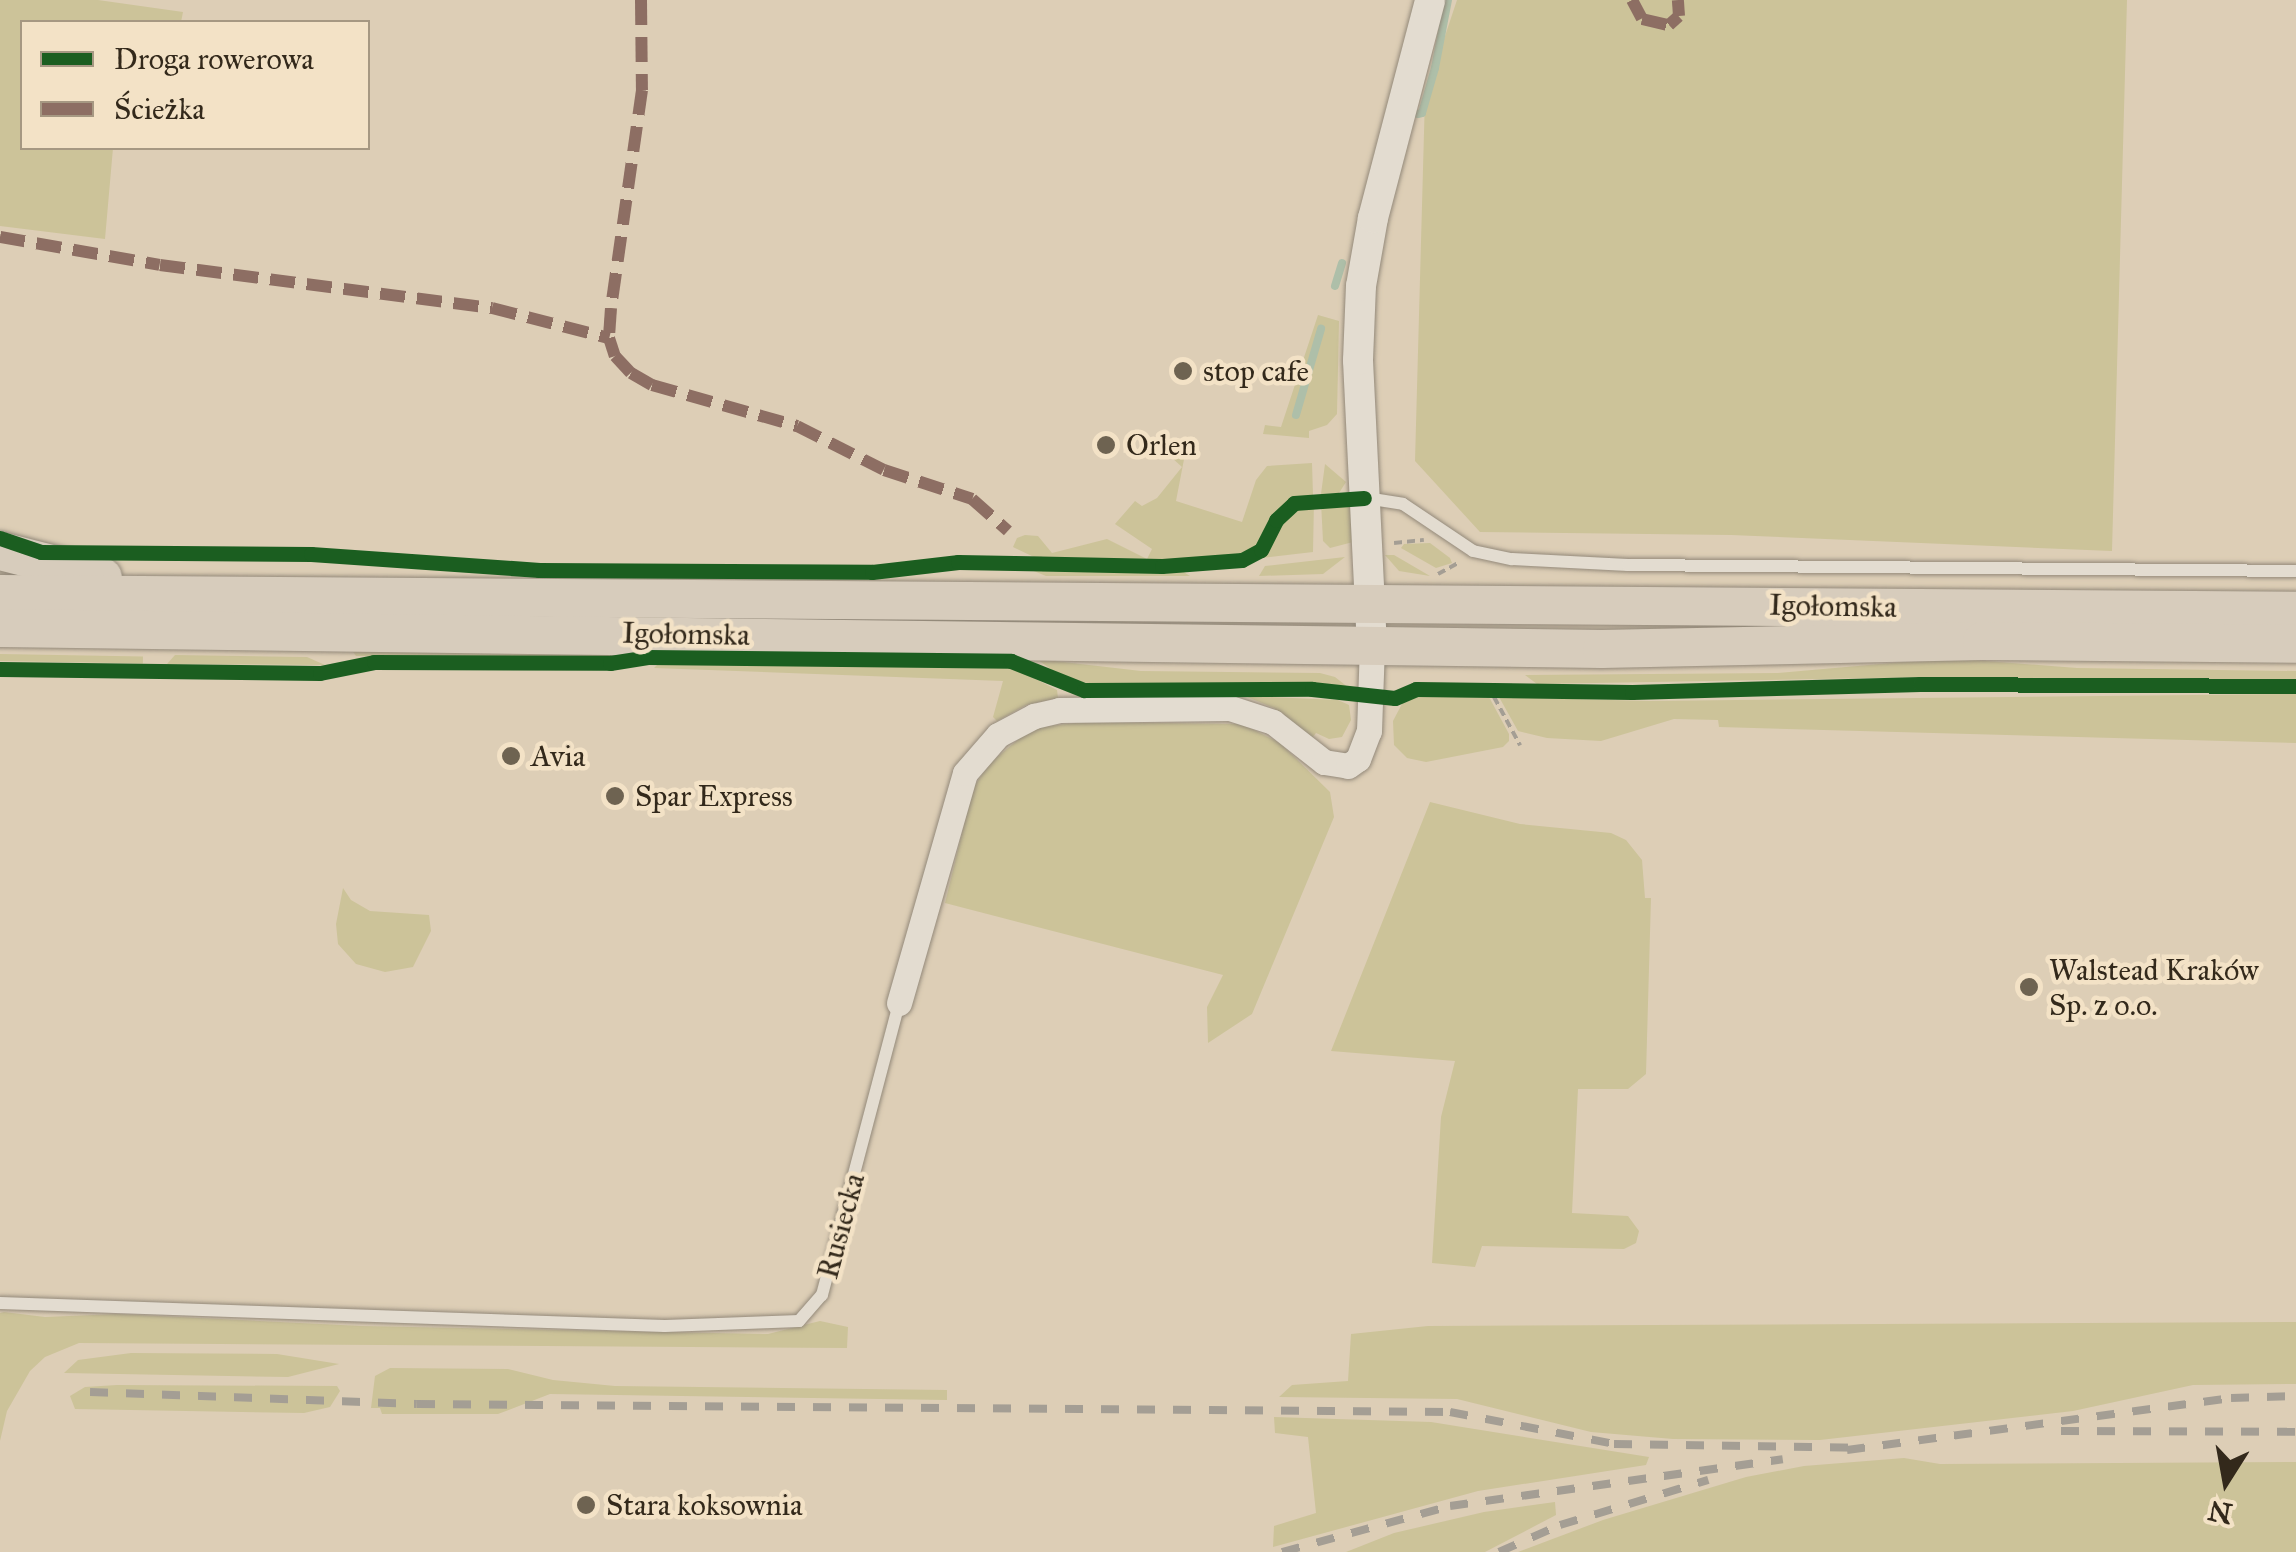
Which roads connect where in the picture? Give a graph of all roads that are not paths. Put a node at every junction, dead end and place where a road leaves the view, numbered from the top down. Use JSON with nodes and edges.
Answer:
{"nodes":[{"id":1,"x":1430,"y":0,"type":"edge"},
{"id":2,"x":1364,"y":498,"type":"junction"},
{"id":3,"x":0,"y":552,"type":"edge"},
{"id":4,"x":2296,"y":571,"type":"edge"},
{"id":5,"x":0,"y":594,"type":"edge"},
{"id":6,"x":218,"y":596,"type":"junction"},
{"id":7,"x":1370,"y":603,"type":"junction"},
{"id":8,"x":2296,"y":611,"type":"edge"},
{"id":9,"x":0,"y":628,"type":"edge"},
{"id":10,"x":2296,"y":644,"type":"edge"},
{"id":11,"x":1372,"y":647,"type":"junction"},
{"id":12,"x":899,"y":1003,"type":"joint"},
{"id":13,"x":0,"y":1303,"type":"edge"}],
"edges":[{"from":1,"to":2,"type":"street"},
{"from":2,"to":4,"type":"lane"},
{"from":2,"to":7,"type":"street"},
{"from":3,"to":6,"type":"main road"},
{"from":5,"to":6,"type":"main road","name":"Igołomska"},
{"from":6,"to":7,"type":"main road","name":"Igołomska"},
{"from":7,"to":8,"type":"main road","name":"Igołomska"},
{"from":7,"to":11,"type":"street"},
{"from":9,"to":11,"type":"main road","name":"Igołomska"},
{"from":10,"to":11,"type":"main road","name":"Igołomska"},
{"from":11,"to":12,"type":"street","name":"Rusiecka"},
{"from":12,"to":13,"type":"lane","name":"Rusiecka"}]}
